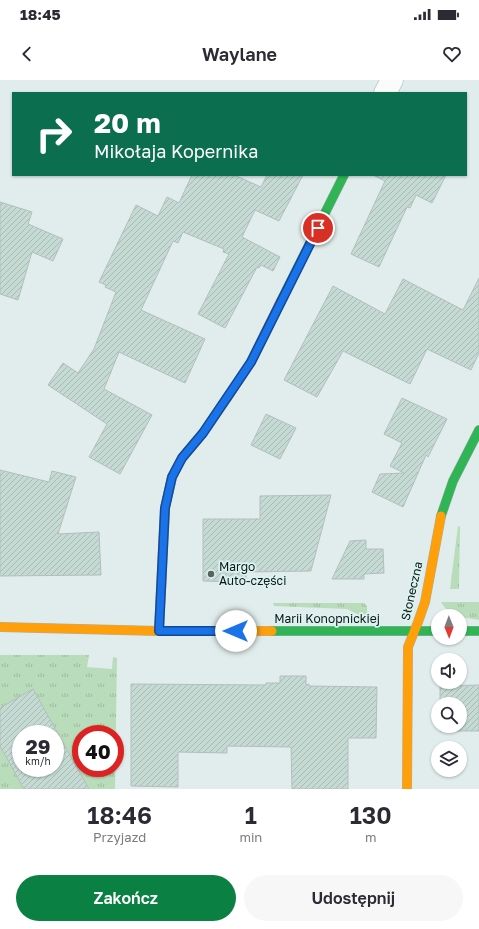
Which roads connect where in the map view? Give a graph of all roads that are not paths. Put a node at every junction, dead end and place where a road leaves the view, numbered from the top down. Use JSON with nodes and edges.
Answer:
{"nodes":[{"id":1,"x":392,"y":80,"type":"edge"},
{"id":2,"x":386,"y":92,"type":"edge"},
{"id":3,"x":344,"y":176,"type":"edge"},
{"id":4,"x":479,"y":430,"type":"edge"},
{"id":5,"x":0,"y":627,"type":"edge"},
{"id":6,"x":159,"y":631,"type":"junction"},
{"id":7,"x":415,"y":631,"type":"junction"},
{"id":8,"x":431,"y":631,"type":"edge"},
{"id":9,"x":467,"y":631,"type":"edge"},
{"id":10,"x":479,"y":631,"type":"edge"},
{"id":11,"x":407,"y":789,"type":"edge"}],
"edges":[{"from":1,"to":2,"type":"street"},
{"from":3,"to":6,"type":"street"},
{"from":4,"to":7,"type":"street","name":"Słoneczna"},
{"from":5,"to":6,"type":"street","name":"Marii Konopnickiej"},
{"from":6,"to":7,"type":"street","name":"Marii Konopnickiej"},
{"from":7,"to":8,"type":"street","name":"Marii Konopnickiej"},
{"from":7,"to":11,"type":"street","name":"Słoneczna"},
{"from":9,"to":10,"type":"street"}]}
